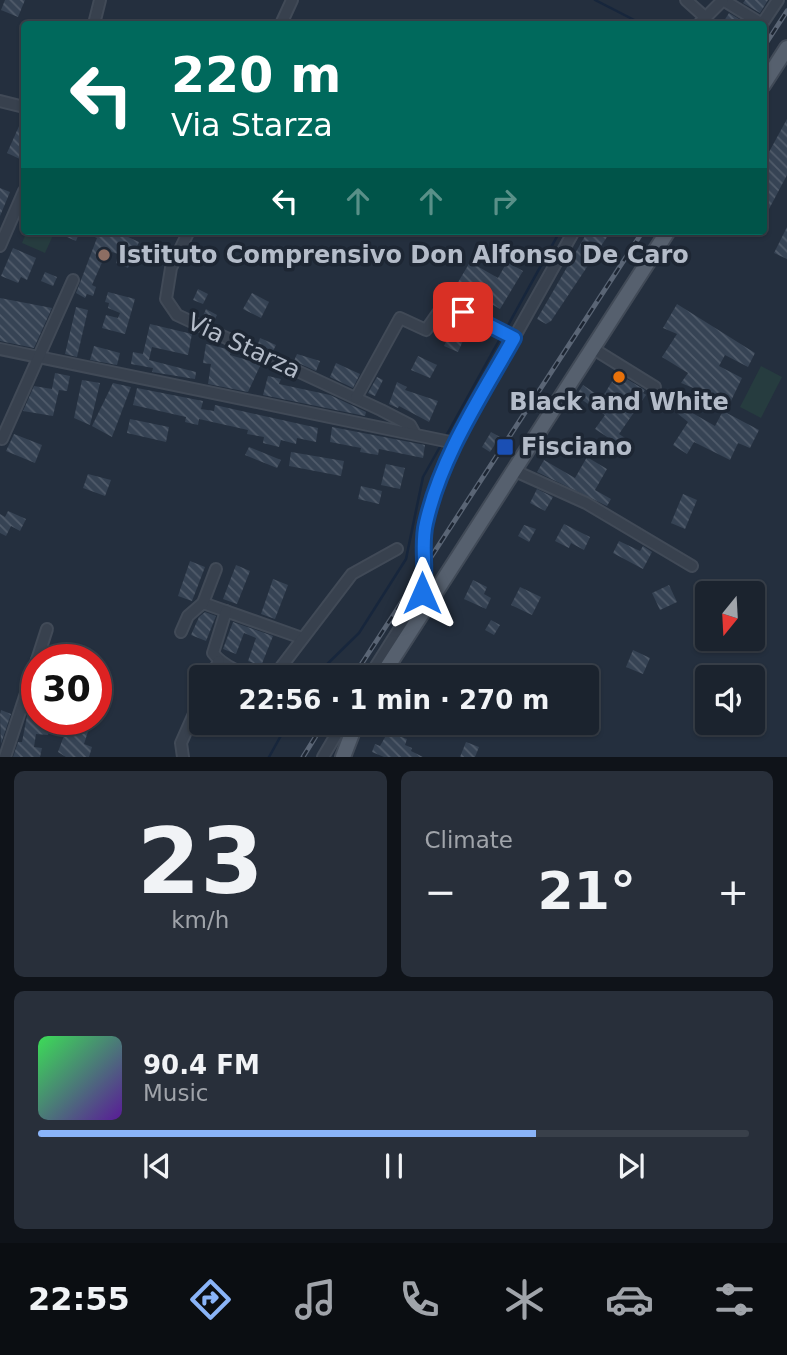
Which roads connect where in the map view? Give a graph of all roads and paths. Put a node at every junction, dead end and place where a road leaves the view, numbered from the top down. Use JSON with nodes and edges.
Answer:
{"nodes":[{"id":1,"x":292,"y":0,"type":"edge"},
{"id":2,"x":686,"y":0,"type":"edge"},
{"id":3,"x":723,"y":0,"type":"edge"},
{"id":4,"x":778,"y":0,"type":"edge"},
{"id":5,"x":100,"y":1,"type":"edge"},
{"id":6,"x":95,"y":21,"type":"edge"},
{"id":7,"x":282,"y":21,"type":"edge"},
{"id":8,"x":702,"y":21,"type":"edge"},
{"id":9,"x":757,"y":21,"type":"edge"},
{"id":10,"x":764,"y":21,"type":"edge"},
{"id":11,"x":787,"y":48,"type":"edge"},
{"id":12,"x":767,"y":79,"type":"edge"},
{"id":13,"x":0,"y":101,"type":"edge"},
{"id":14,"x":21,"y":106,"type":"edge"},
{"id":15,"x":21,"y":196,"type":"edge"},
{"id":16,"x":4,"y":225,"type":"edge"},
{"id":17,"x":186,"y":235,"type":"edge"},
{"id":18,"x":571,"y":235,"type":"edge"},
{"id":19,"x":665,"y":235,"type":"edge"},
{"id":20,"x":0,"y":246,"type":"edge"},
{"id":21,"x":73,"y":280,"type":"dead end"},
{"id":22,"x":507,"y":335,"type":"junction"},
{"id":23,"x":592,"y":348,"type":"junction"},
{"id":24,"x":0,"y":349,"type":"edge"},
{"id":25,"x":40,"y":358,"type":"junction"},
{"id":26,"x":655,"y":387,"type":"dead end"},
{"id":27,"x":356,"y":398,"type":"junction"},
{"id":28,"x":415,"y":434,"type":"junction"},
{"id":29,"x":2,"y":439,"type":"dead end"},
{"id":30,"x":447,"y":441,"type":"junction"},
{"id":31,"x":513,"y":470,"type":"junction"},
{"id":32,"x":397,"y":549,"type":"dead end"},
{"id":33,"x":692,"y":566,"type":"dead end"},
{"id":34,"x":216,"y":569,"type":"dead end"},
{"id":35,"x":203,"y":603,"type":"junction"},
{"id":36,"x":226,"y":611,"type":"junction"},
{"id":37,"x":47,"y":629,"type":"dead end"},
{"id":38,"x":181,"y":632,"type":"dead end"},
{"id":39,"x":302,"y":638,"type":"junction"},
{"id":40,"x":42,"y":644,"type":"edge"},
{"id":41,"x":219,"y":661,"type":"junction"},
{"id":42,"x":217,"y":665,"type":"edge"},
{"id":43,"x":377,"y":665,"type":"edge"},
{"id":44,"x":389,"y":665,"type":"edge"},
{"id":45,"x":21,"y":708,"type":"edge"},
{"id":46,"x":189,"y":725,"type":"edge"},
{"id":47,"x":336,"y":735,"type":"edge"},
{"id":48,"x":351,"y":735,"type":"edge"},
{"id":49,"x":5,"y":757,"type":"edge"},
{"id":50,"x":183,"y":757,"type":"edge"},
{"id":51,"x":323,"y":757,"type":"edge"},
{"id":52,"x":343,"y":757,"type":"edge"}],
"edges":[{"from":1,"to":7,"type":"street"},
{"from":2,"to":8,"type":"street"},
{"from":3,"to":8,"type":"street"},
{"from":3,"to":9,"type":"street"},
{"from":4,"to":10,"type":"street"},
{"from":5,"to":6,"type":"street"},
{"from":11,"to":12,"type":"main road"},
{"from":13,"to":14,"type":"street"},
{"from":15,"to":16,"type":"street"},
{"from":16,"to":20,"type":"street"},
{"from":17,"to":27,"type":"street","name":"Via Starza"},
{"from":18,"to":22,"type":"street"},
{"from":19,"to":23,"type":"main road"},
{"from":21,"to":25,"type":"street"},
{"from":22,"to":27,"type":"street"},
{"from":22,"to":30,"type":"street"},
{"from":23,"to":26,"type":"street"},
{"from":23,"to":31,"type":"main road"},
{"from":24,"to":25,"type":"street"},
{"from":25,"to":28,"type":"street"},
{"from":25,"to":29,"type":"street"},
{"from":27,"to":28,"type":"street","name":"Via Starza"},
{"from":28,"to":30,"type":"street"},
{"from":30,"to":43,"type":"street"},
{"from":31,"to":33,"type":"street"},
{"from":31,"to":44,"type":"main road"},
{"from":32,"to":39,"type":"street"},
{"from":34,"to":35,"type":"street"},
{"from":35,"to":36,"type":"street"},
{"from":35,"to":38,"type":"street"},
{"from":36,"to":39,"type":"street"},
{"from":36,"to":41,"type":"street"},
{"from":37,"to":40,"type":"street"},
{"from":39,"to":41,"type":"street"},
{"from":41,"to":42,"type":"street"},
{"from":45,"to":49,"type":"street"},
{"from":46,"to":50,"type":"street"},
{"from":47,"to":51,"type":"street"},
{"from":48,"to":52,"type":"main road"}]}
